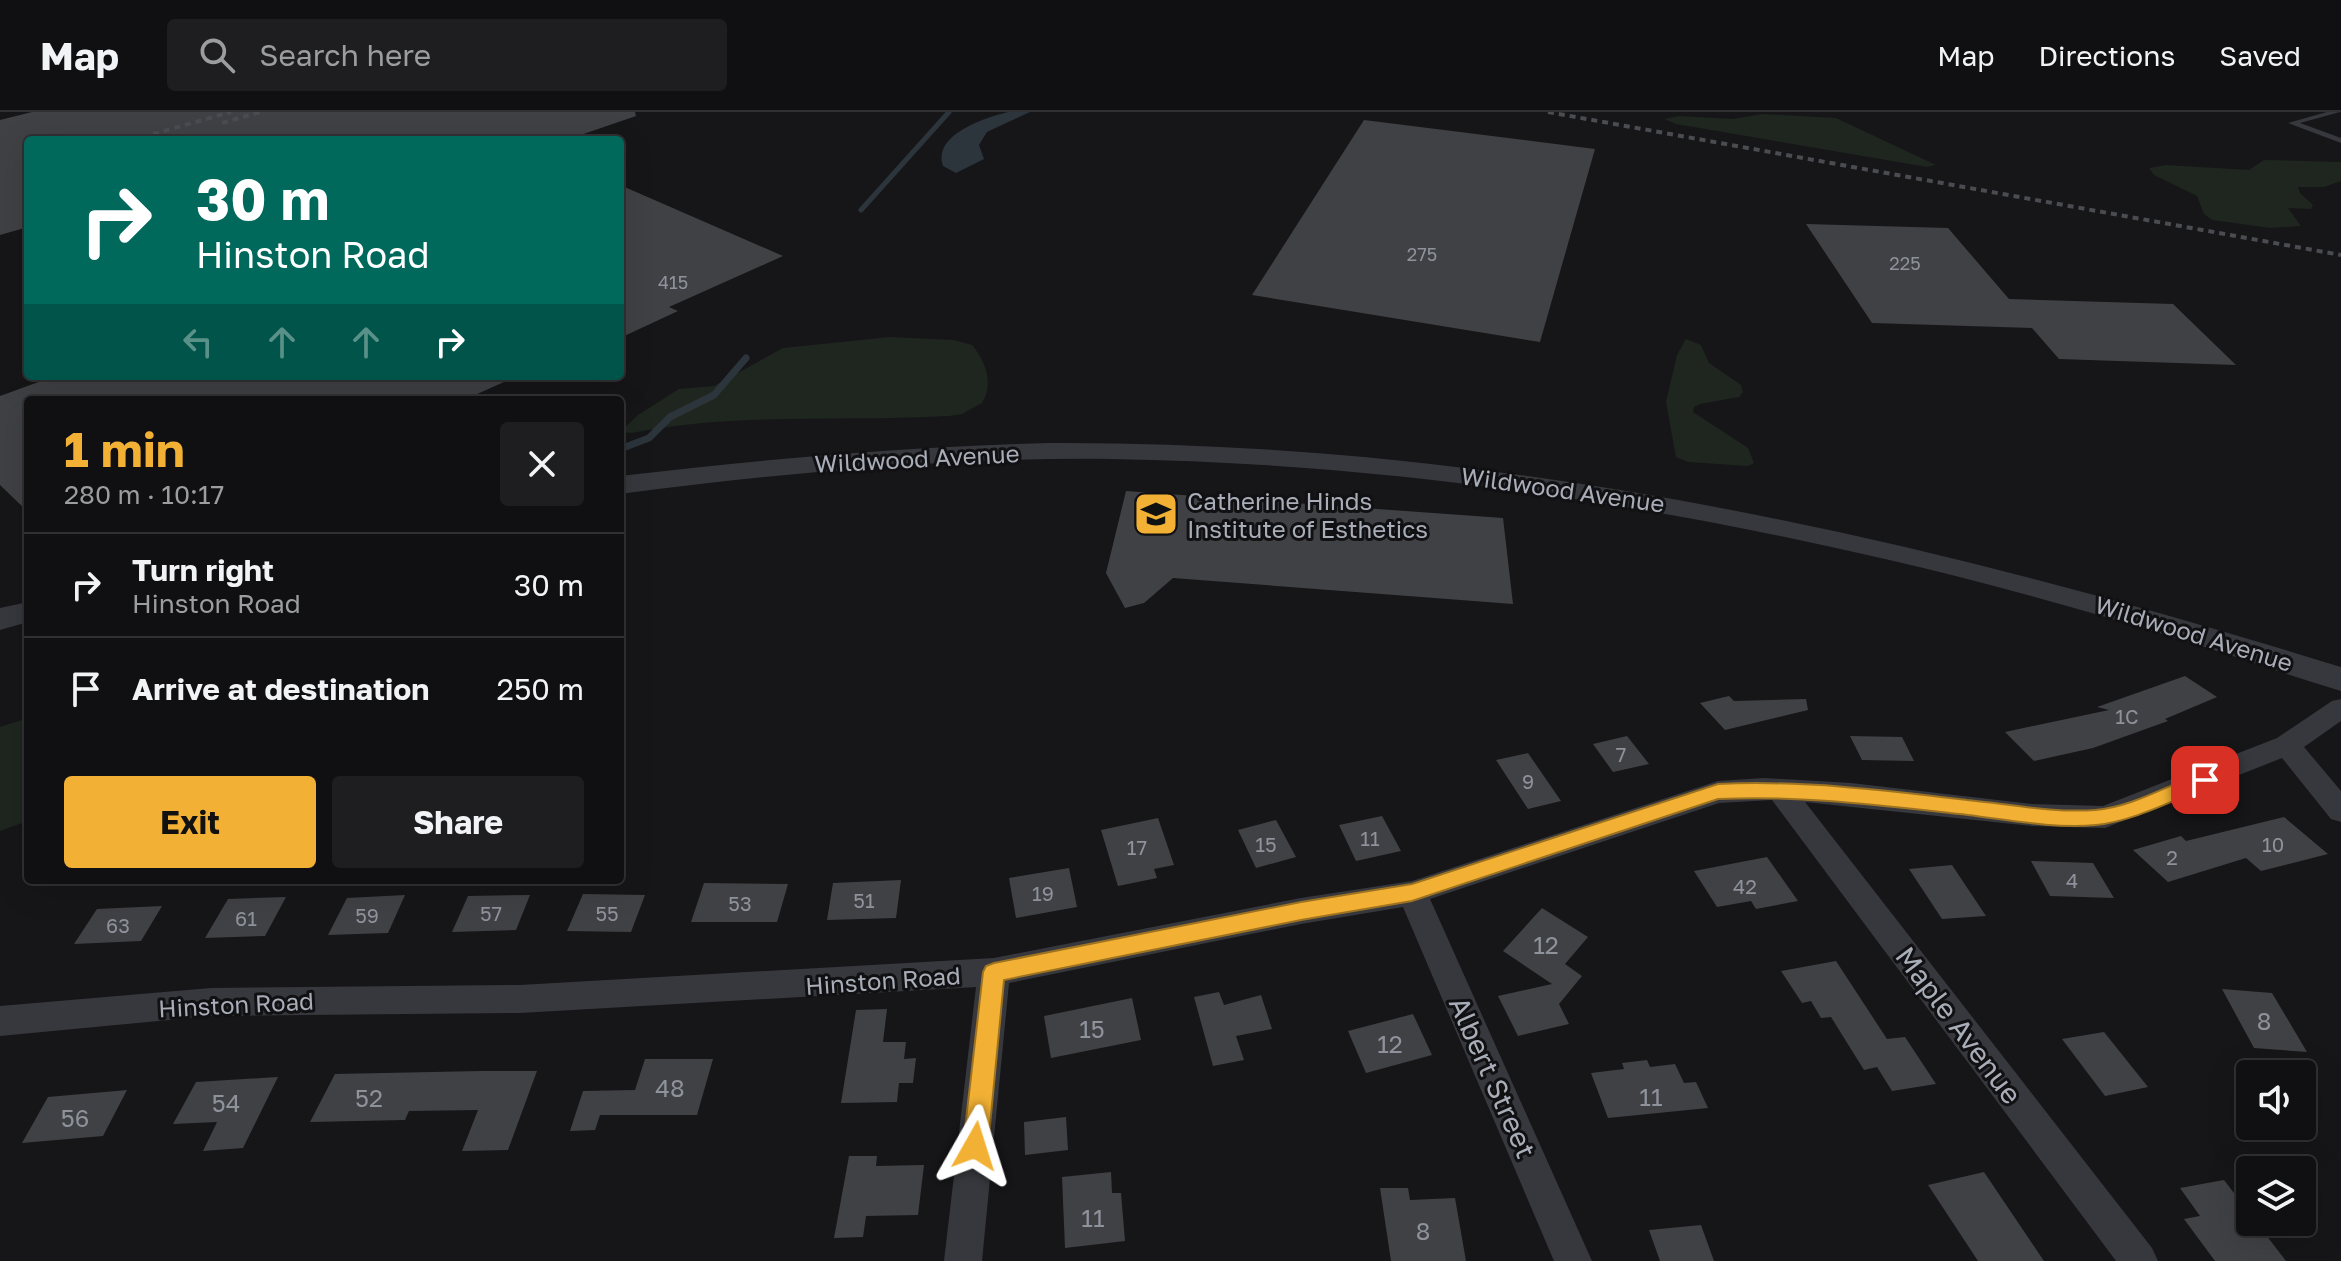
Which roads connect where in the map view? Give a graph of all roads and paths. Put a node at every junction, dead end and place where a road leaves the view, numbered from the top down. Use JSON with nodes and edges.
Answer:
{"nodes":[{"id":1,"x":2336,"y":112,"type":"edge"},
{"id":2,"x":2341,"y":141,"type":"edge"},
{"id":3,"x":624,"y":485,"type":"edge"},
{"id":4,"x":24,"y":613,"type":"edge"},
{"id":5,"x":0,"y":619,"type":"edge"},
{"id":6,"x":2341,"y":679,"type":"edge"},
{"id":7,"x":2341,"y":708,"type":"edge"},
{"id":8,"x":2287,"y":745,"type":"junction"},
{"id":9,"x":1780,"y":790,"type":"junction"},
{"id":10,"x":2341,"y":811,"type":"edge"},
{"id":11,"x":1412,"y":893,"type":"junction"},
{"id":12,"x":994,"y":972,"type":"junction"},
{"id":13,"x":0,"y":1021,"type":"edge"},
{"id":14,"x":963,"y":1261,"type":"edge"},
{"id":15,"x":1573,"y":1261,"type":"edge"},
{"id":16,"x":2139,"y":1261,"type":"edge"}],
"edges":[{"from":1,"to":2,"type":"lane"},
{"from":3,"to":6,"type":"street","name":"Wildwood Avenue"},
{"from":4,"to":5,"type":"street"},
{"from":7,"to":8,"type":"street","name":"Hinston Road"},
{"from":8,"to":9,"type":"street","name":"Hinston Road"},
{"from":8,"to":10,"type":"street"},
{"from":9,"to":11,"type":"street","name":"Hinston Road"},
{"from":9,"to":16,"type":"street","name":"Maple Avenue"},
{"from":11,"to":12,"type":"street","name":"Hinston Road"},
{"from":11,"to":15,"type":"street","name":"Albert Street"},
{"from":12,"to":13,"type":"street","name":"Hinston Road"},
{"from":12,"to":14,"type":"street"}]}
